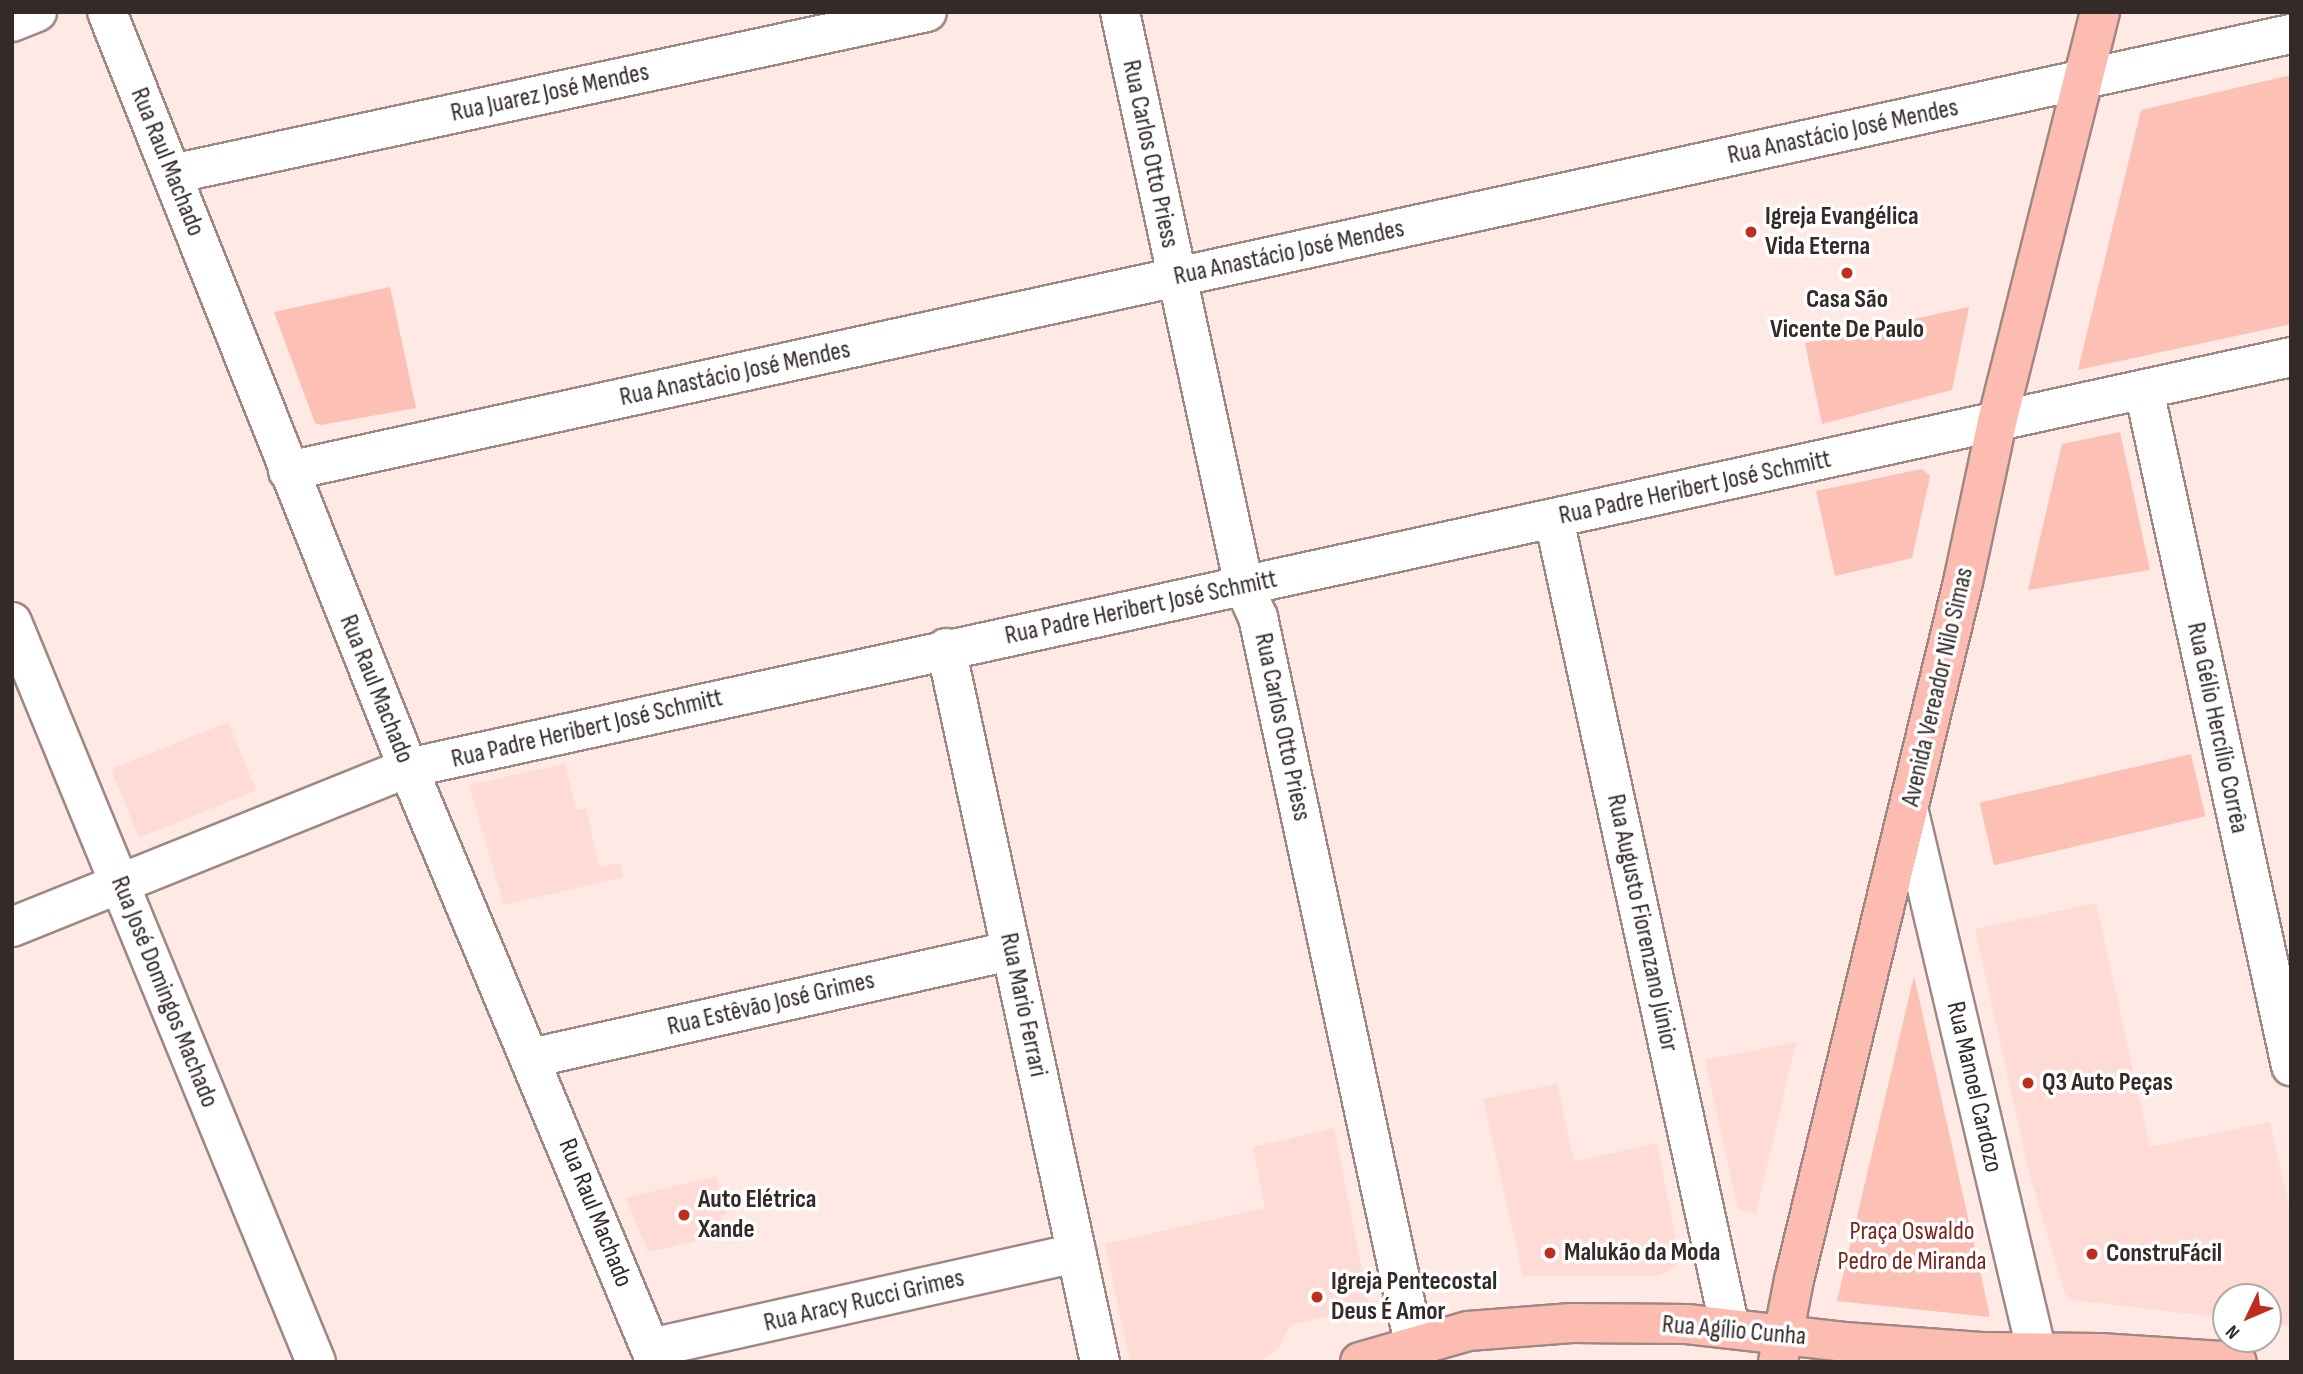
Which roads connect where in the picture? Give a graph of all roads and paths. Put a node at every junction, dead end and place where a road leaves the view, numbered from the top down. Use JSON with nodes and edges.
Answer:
{"nodes":[{"id":1,"x":37,"y":12,"type":"edge"},
{"id":2,"x":107,"y":12,"type":"edge"},
{"id":3,"x":927,"y":12,"type":"edge"},
{"id":4,"x":1120,"y":12,"type":"edge"},
{"id":5,"x":2100,"y":12,"type":"edge"},
{"id":6,"x":12,"y":22,"type":"edge"},
{"id":7,"x":2291,"y":34,"type":"edge"},
{"id":8,"x":2083,"y":79,"type":"junction"},
{"id":9,"x":172,"y":174,"type":"junction"},
{"id":10,"x":1177,"y":277,"type":"junction"},
{"id":11,"x":2291,"y":357,"type":"edge"},
{"id":12,"x":2144,"y":390,"type":"junction"},
{"id":13,"x":1997,"y":422,"type":"junction"},
{"id":14,"x":288,"y":471,"type":"junction"},
{"id":15,"x":1555,"y":519,"type":"junction"},
{"id":16,"x":1244,"y":586,"type":"junction"},
{"id":17,"x":12,"y":622,"type":"edge"},
{"id":18,"x":946,"y":648,"type":"junction"},
{"id":19,"x":408,"y":768,"type":"junction"},
{"id":20,"x":1909,"y":812,"type":"junction"},
{"id":21,"x":120,"y":884,"type":"junction"},
{"id":22,"x":12,"y":927,"type":"edge"},
{"id":23,"x":1012,"y":951,"type":"junction"},
{"id":24,"x":531,"y":1058,"type":"junction"},
{"id":25,"x":2291,"y":1066,"type":"edge"},
{"id":26,"x":1077,"y":1253,"type":"junction"},
{"id":27,"x":1730,"y":1328,"type":"junction"},
{"id":28,"x":1781,"y":1348,"type":"edge"},
{"id":29,"x":1417,"y":1353,"type":"edge"},
{"id":30,"x":654,"y":1355,"type":"edge"},
{"id":31,"x":2039,"y":1357,"type":"edge"},
{"id":32,"x":316,"y":1362,"type":"edge"},
{"id":33,"x":1100,"y":1362,"type":"edge"},
{"id":34,"x":1360,"y":1362,"type":"edge"},
{"id":35,"x":2237,"y":1362,"type":"edge"}],
"edges":[{"from":1,"to":6,"type":"street"},
{"from":2,"to":9,"type":"street","name":"Rua Raul Machado"},
{"from":3,"to":9,"type":"street","name":"Rua Juarez José Mendes"},
{"from":4,"to":10,"type":"street","name":"Rua Carlos Otto Priess"},
{"from":5,"to":8,"type":"main road","name":"Avenida Vereador Nilo Simas"},
{"from":7,"to":8,"type":"street","name":"Rua Anastácio José Mendes"},
{"from":8,"to":10,"type":"street","name":"Rua Anastácio José Mendes"},
{"from":8,"to":13,"type":"main road","name":"Avenida Vereador Nilo Simas"},
{"from":9,"to":14,"type":"street","name":"Rua Raul Machado"},
{"from":10,"to":14,"type":"street","name":"Rua Anastácio José Mendes"},
{"from":10,"to":16,"type":"street","name":"Rua Carlos Otto Priess"},
{"from":11,"to":12,"type":"street","name":"Rua Padre Heribert José Schmitt"},
{"from":12,"to":13,"type":"street","name":"Rua Padre Heribert José Schmitt"},
{"from":12,"to":25,"type":"street","name":"Rua Gélio Hercílio Corrêa"},
{"from":13,"to":15,"type":"street","name":"Rua Padre Heribert José Schmitt"},
{"from":13,"to":20,"type":"main road","name":"Avenida Vereador Nilo Simas"},
{"from":14,"to":19,"type":"street","name":"Rua Raul Machado"},
{"from":15,"to":16,"type":"street","name":"Rua Padre Heribert José Schmitt"},
{"from":15,"to":27,"type":"street","name":"Rua Augusto Fiorenzano Júnior"},
{"from":16,"to":18,"type":"street","name":"Rua Padre Heribert José Schmitt"},
{"from":16,"to":29,"type":"street","name":"Rua Carlos Otto Priess"},
{"from":17,"to":21,"type":"street","name":"Rua José Domingos Machado"},
{"from":18,"to":19,"type":"street","name":"Rua Padre Heribert José Schmitt"},
{"from":18,"to":23,"type":"street","name":"Rua Mario Ferrari"},
{"from":19,"to":21,"type":"street","name":"Rua Padre Heribert José Schmitt"},
{"from":19,"to":24,"type":"street","name":"Rua Raul Machado"},
{"from":20,"to":28,"type":"main road","name":"Avenida Vereador Nilo Simas"},
{"from":20,"to":31,"type":"street","name":"Rua Manoel Cardozo"},
{"from":21,"to":22,"type":"street","name":"Rua Padre Heribert José Schmitt"},
{"from":21,"to":32,"type":"street","name":"Rua José Domingos Machado"},
{"from":23,"to":24,"type":"street","name":"Rua Estêvão José Grimes"},
{"from":23,"to":26,"type":"street","name":"Rua Mario Ferrari"},
{"from":24,"to":30,"type":"street","name":"Rua Raul Machado"},
{"from":26,"to":30,"type":"street","name":"Rua Aracy Rucci Grimes"},
{"from":26,"to":33,"type":"street","name":"Rua Mario Ferrari"},
{"from":27,"to":28,"type":"main road","name":"Rua Agílio Cunha"},
{"from":27,"to":29,"type":"main road","name":"Rua Agílio Cunha"},
{"from":28,"to":31,"type":"main road","name":"Rua Agílio Cunha"},
{"from":29,"to":34,"type":"main road","name":"Rua Agílio Cunha"},
{"from":31,"to":35,"type":"main road","name":"Rua Agílio Cunha"}]}
